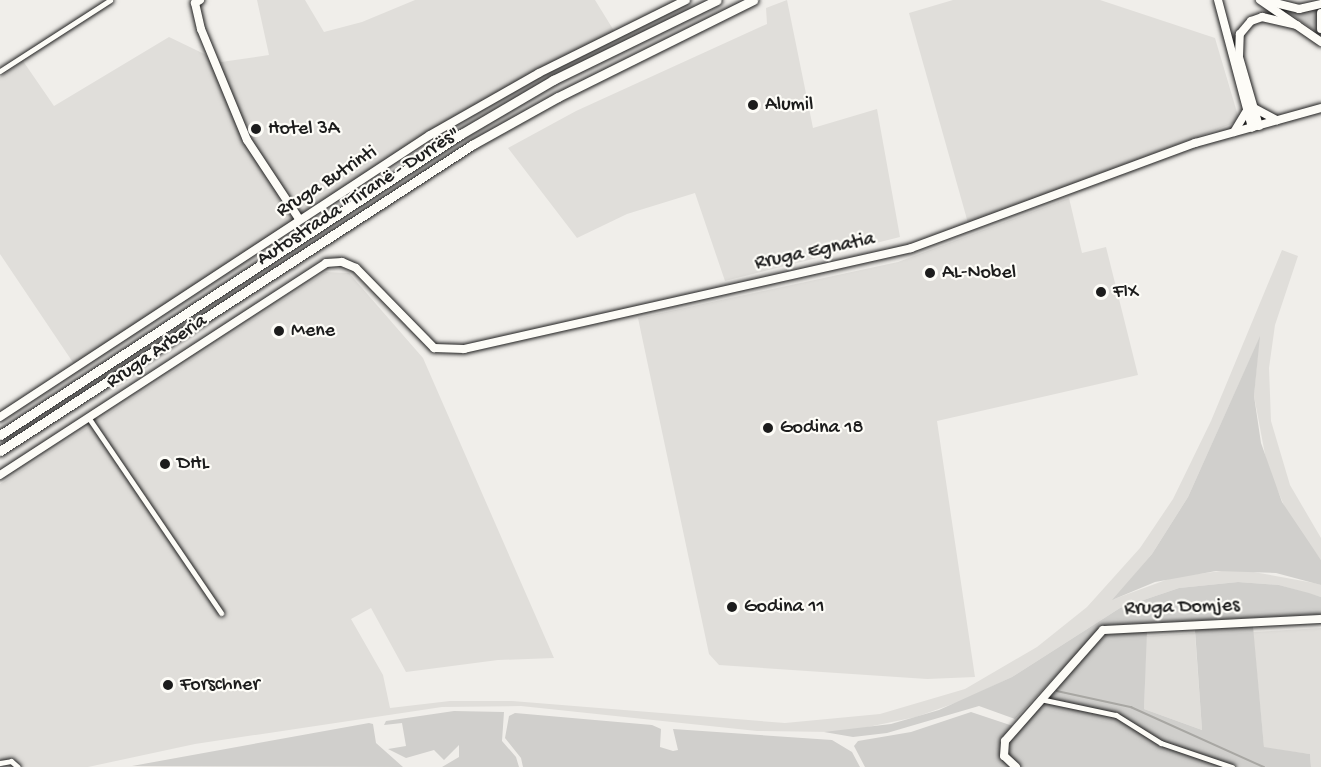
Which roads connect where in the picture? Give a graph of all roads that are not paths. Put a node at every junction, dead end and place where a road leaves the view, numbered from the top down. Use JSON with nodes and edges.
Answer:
{"nodes":[{"id":1,"x":110,"y":0,"type":"edge"},
{"id":2,"x":686,"y":0,"type":"edge"},
{"id":3,"x":717,"y":0,"type":"edge"},
{"id":4,"x":753,"y":0,"type":"edge"},
{"id":5,"x":1218,"y":0,"type":"edge"},
{"id":6,"x":1262,"y":0,"type":"edge"},
{"id":7,"x":195,"y":1,"type":"edge"},
{"id":8,"x":1321,"y":4,"type":"edge"},
{"id":9,"x":1321,"y":13,"type":"edge"},
{"id":10,"x":1297,"y":25,"type":"junction"},
{"id":11,"x":1321,"y":28,"type":"edge"},
{"id":12,"x":1321,"y":42,"type":"edge"},
{"id":13,"x":0,"y":72,"type":"edge"},
{"id":14,"x":1250,"y":107,"type":"junction"},
{"id":15,"x":1321,"y":108,"type":"edge"},
{"id":16,"x":1278,"y":120,"type":"junction"},
{"id":17,"x":1256,"y":127,"type":"junction"},
{"id":18,"x":1234,"y":132,"type":"junction"},
{"id":19,"x":299,"y":219,"type":"junction"},
{"id":20,"x":334,"y":261,"type":"joint"},
{"id":21,"x":0,"y":417,"type":"edge"},
{"id":22,"x":88,"y":417,"type":"junction"},
{"id":23,"x":0,"y":435,"type":"edge"},
{"id":24,"x":0,"y":451,"type":"edge"},
{"id":25,"x":0,"y":475,"type":"edge"},
{"id":26,"x":221,"y":613,"type":"dead end"},
{"id":27,"x":1321,"y":619,"type":"edge"},
{"id":28,"x":1039,"y":699,"type":"junction"},
{"id":29,"x":0,"y":763,"type":"edge"},
{"id":30,"x":18,"y":767,"type":"edge"},
{"id":31,"x":1016,"y":767,"type":"edge"},
{"id":32,"x":1232,"y":767,"type":"edge"}],
"edges":[{"from":1,"to":13,"type":"street"},
{"from":2,"to":19,"type":"main road","name":"Rruga Butrinti"},
{"from":3,"to":23,"type":"highway","name":"Autostrada \"Tiranë - Durrës\""},
{"from":4,"to":24,"type":"highway","name":"Autostrada \"Tiranë - Durrës\""},
{"from":5,"to":14,"type":"main road"},
{"from":6,"to":8,"type":"main road"},
{"from":6,"to":10,"type":"main road"},
{"from":7,"to":19,"type":"main road"},
{"from":9,"to":11,"type":"main road"},
{"from":10,"to":12,"type":"main road"},
{"from":10,"to":14,"type":"main road"},
{"from":14,"to":16,"type":"main road"},
{"from":14,"to":17,"type":"main road"},
{"from":14,"to":18,"type":"main road"},
{"from":15,"to":16,"type":"main road","name":"Rruga Egnatia"},
{"from":16,"to":17,"type":"main road","name":"Rruga Egnatia"},
{"from":17,"to":18,"type":"main road","name":"Rruga Egnatia"},
{"from":18,"to":20,"type":"main road","name":"Rruga Egnatia"},
{"from":19,"to":21,"type":"main road","name":"Rruga Butrinti"},
{"from":20,"to":22,"type":"main road","name":"Rruga Arberia"},
{"from":22,"to":25,"type":"main road","name":"Rruga Arberia"},
{"from":22,"to":26,"type":"street"},
{"from":27,"to":28,"type":"main road","name":"Rruga Domjes"},
{"from":28,"to":31,"type":"main road","name":"Rruga Domjes"},
{"from":28,"to":32,"type":"street"},
{"from":29,"to":30,"type":"street"}]}
